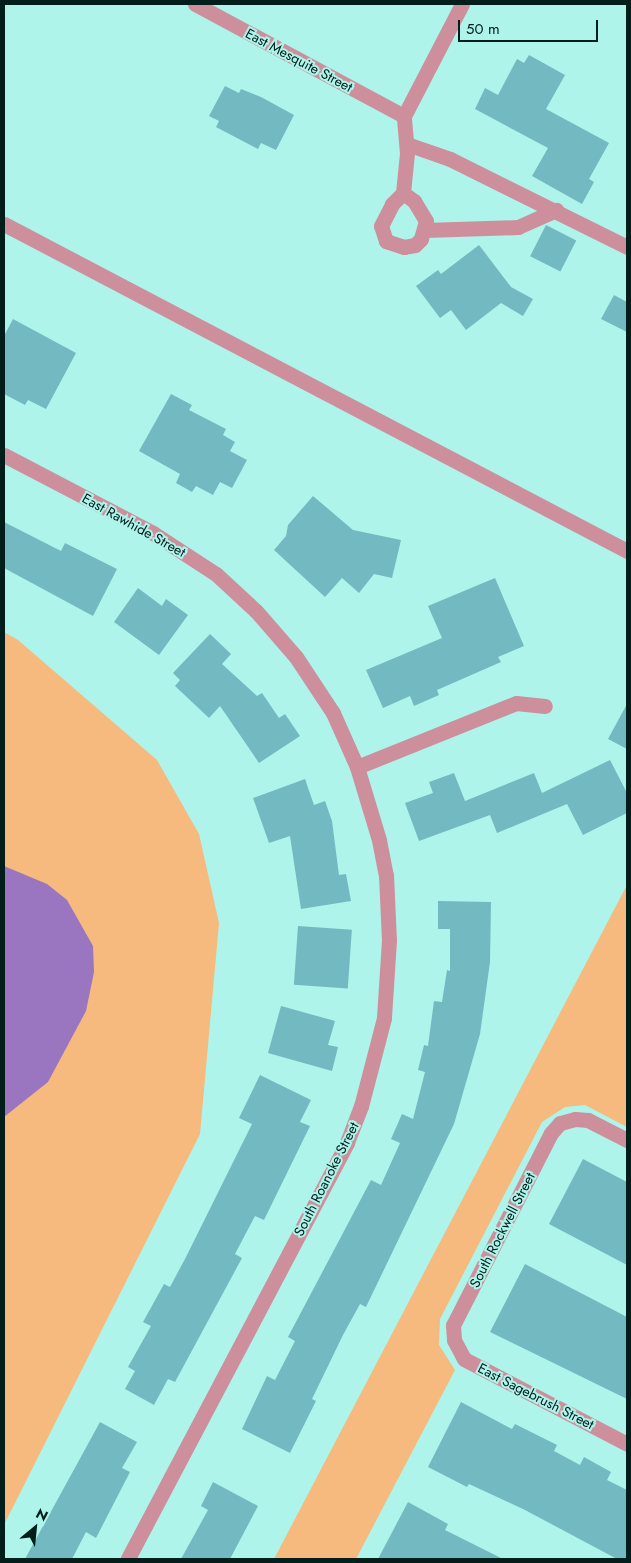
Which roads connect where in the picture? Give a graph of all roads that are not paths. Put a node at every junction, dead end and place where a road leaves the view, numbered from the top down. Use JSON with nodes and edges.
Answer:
{"nodes":[{"id":1,"x":195,"y":4,"type":"edge"},
{"id":2,"x":462,"y":4,"type":"edge"},
{"id":3,"x":404,"y":116,"type":"junction"},
{"id":4,"x":407,"y":144,"type":"junction"},
{"id":5,"x":403,"y":193,"type":"junction"},
{"id":6,"x":556,"y":210,"type":"junction"},
{"id":7,"x":4,"y":224,"type":"edge"},
{"id":8,"x":425,"y":230,"type":"junction"},
{"id":9,"x":627,"y":248,"type":"edge"},
{"id":10,"x":4,"y":455,"type":"edge"},
{"id":11,"x":627,"y":551,"type":"edge"},
{"id":12,"x":545,"y":706,"type":"dead end"},
{"id":13,"x":357,"y":767,"type":"junction"},
{"id":14,"x":627,"y":1140,"type":"edge"},
{"id":15,"x":454,"y":1340,"type":"joint"},
{"id":16,"x":627,"y":1444,"type":"edge"},
{"id":17,"x":128,"y":1559,"type":"edge"}],
"edges":[{"from":1,"to":3,"type":"street","name":"East Mesquite Street"},
{"from":2,"to":3,"type":"street"},
{"from":3,"to":4,"type":"street"},
{"from":4,"to":5,"type":"street"},
{"from":4,"to":6,"type":"street"},
{"from":5,"to":8,"type":"street"},
{"from":5,"to":8,"type":"street"},
{"from":6,"to":8,"type":"street"},
{"from":6,"to":9,"type":"street"},
{"from":7,"to":11,"type":"street"},
{"from":10,"to":13,"type":"street","name":"East Rawhide Street"},
{"from":12,"to":13,"type":"street"},
{"from":13,"to":17,"type":"street","name":"South Roanoke Street"},
{"from":14,"to":15,"type":"street","name":"South Rockwell Street"},
{"from":15,"to":16,"type":"street","name":"East Sagebrush Street"}]}
